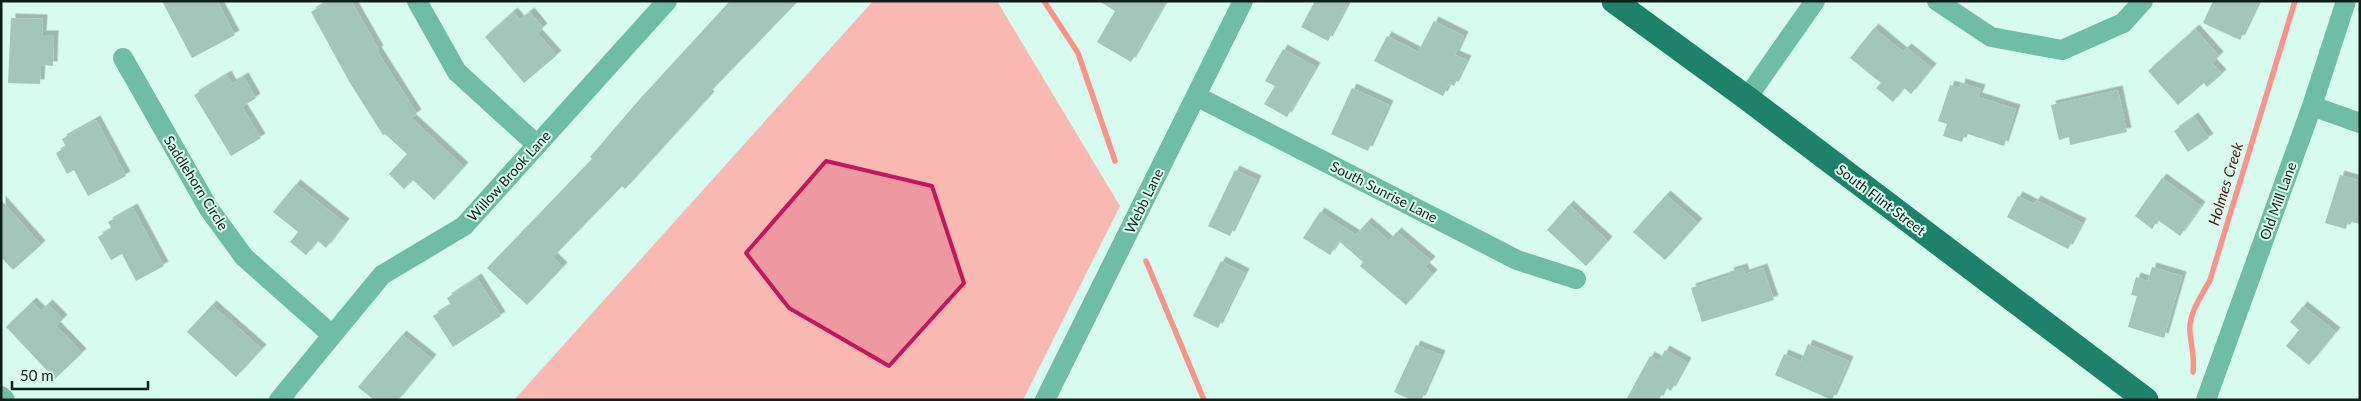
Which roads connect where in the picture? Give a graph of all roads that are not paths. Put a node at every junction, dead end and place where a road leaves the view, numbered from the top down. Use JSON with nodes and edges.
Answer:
{"nodes":[{"id":1,"x":417,"y":1,"type":"edge"},
{"id":2,"x":667,"y":1,"type":"edge"},
{"id":3,"x":1242,"y":1,"type":"edge"},
{"id":4,"x":1614,"y":1,"type":"edge"},
{"id":5,"x":1815,"y":1,"type":"edge"},
{"id":6,"x":1937,"y":1,"type":"edge"},
{"id":7,"x":2143,"y":1,"type":"edge"},
{"id":8,"x":2346,"y":1,"type":"edge"},
{"id":9,"x":123,"y":58,"type":"dead end"},
{"id":10,"x":1196,"y":96,"type":"junction"},
{"id":11,"x":1747,"y":98,"type":"junction"},
{"id":12,"x":2312,"y":106,"type":"junction"},
{"id":13,"x":2360,"y":123,"type":"edge"},
{"id":14,"x":537,"y":145,"type":"junction"},
{"id":15,"x":1576,"y":279,"type":"dead end"},
{"id":16,"x":332,"y":334,"type":"junction"},
{"id":17,"x":1,"y":396,"type":"edge"},
{"id":18,"x":5,"y":400,"type":"edge"},
{"id":19,"x":279,"y":400,"type":"edge"},
{"id":20,"x":1045,"y":400,"type":"edge"},
{"id":21,"x":2146,"y":400,"type":"edge"},
{"id":22,"x":2206,"y":400,"type":"edge"}],
"edges":[{"from":1,"to":14,"type":"street"},
{"from":2,"to":14,"type":"street","name":"Willow Brook Lane"},
{"from":3,"to":10,"type":"street","name":"Webb Lane"},
{"from":4,"to":11,"type":"main road","name":"South Flint Street"},
{"from":5,"to":11,"type":"street"},
{"from":6,"to":7,"type":"street"},
{"from":8,"to":12,"type":"street","name":"Old Mill Lane"},
{"from":9,"to":16,"type":"street","name":"Saddlehorn Circle"},
{"from":10,"to":15,"type":"street","name":"South Sunrise Lane"},
{"from":10,"to":20,"type":"street","name":"Webb Lane"},
{"from":11,"to":21,"type":"main road","name":"South Flint Street"},
{"from":12,"to":13,"type":"street"},
{"from":12,"to":22,"type":"street","name":"Old Mill Lane"},
{"from":14,"to":16,"type":"street","name":"Willow Brook Lane"},
{"from":16,"to":19,"type":"street","name":"Willow Brook Lane"},
{"from":17,"to":18,"type":"street"}]}
